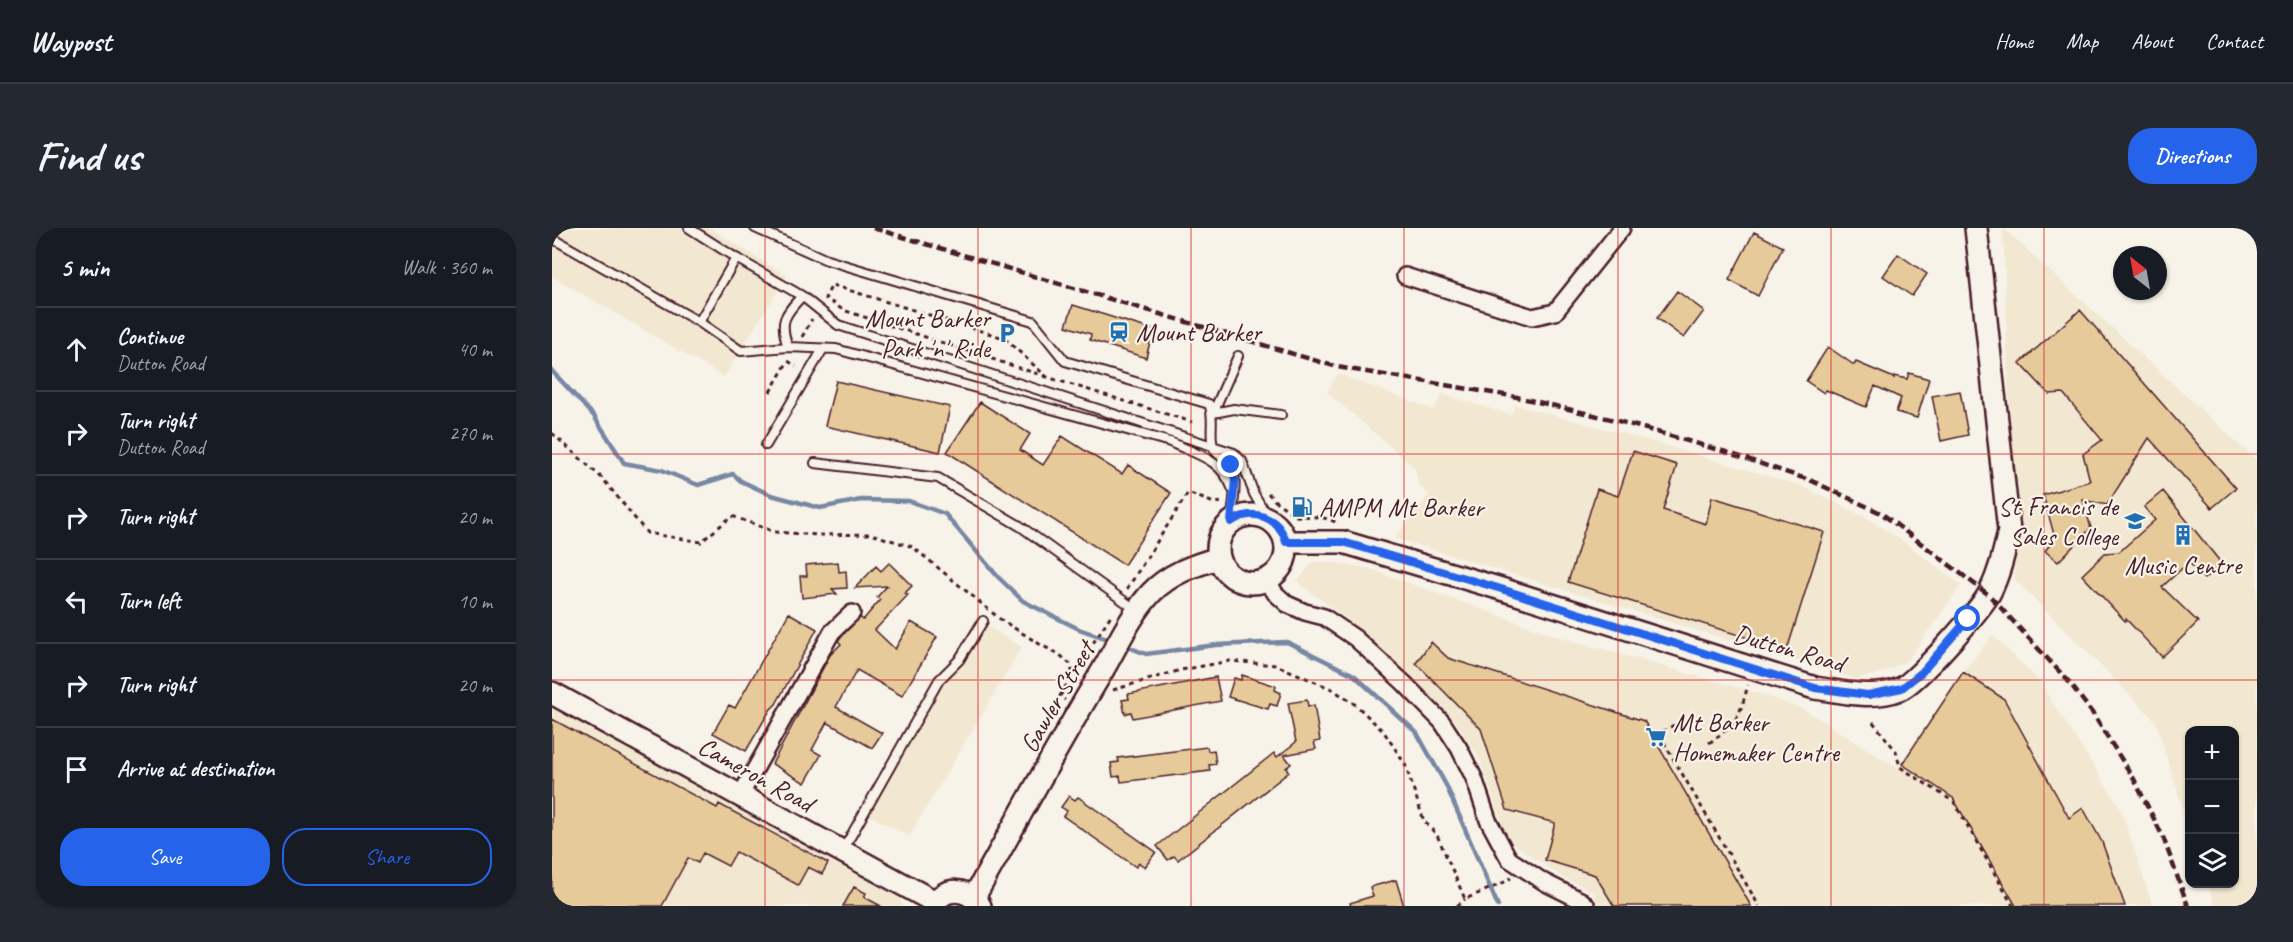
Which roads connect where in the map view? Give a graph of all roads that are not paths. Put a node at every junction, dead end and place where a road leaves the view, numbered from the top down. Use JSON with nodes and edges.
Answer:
{"nodes":[{"id":1,"x":689,"y":228,"type":"edge"},
{"id":2,"x":755,"y":228,"type":"edge"},
{"id":3,"x":1622,"y":228,"type":"edge"},
{"id":4,"x":1976,"y":228,"type":"edge"},
{"id":5,"x":552,"y":238,"type":"edge"},
{"id":6,"x":736,"y":258,"type":"junction"},
{"id":7,"x":1405,"y":276,"type":"dead end"},
{"id":8,"x":802,"y":296,"type":"junction"},
{"id":9,"x":699,"y":322,"type":"junction"},
{"id":10,"x":788,"y":347,"type":"junction"},
{"id":11,"x":823,"y":349,"type":"junction"},
{"id":12,"x":1238,"y":356,"type":"dead end"},
{"id":13,"x":1213,"y":413,"type":"junction"},
{"id":14,"x":1281,"y":415,"type":"dead end"},
{"id":15,"x":766,"y":445,"type":"dead end"},
{"id":16,"x":1213,"y":446,"type":"junction"},
{"id":17,"x":815,"y":463,"type":"dead end"},
{"id":18,"x":1233,"y":490,"type":"junction"},
{"id":19,"x":1268,"y":518,"type":"junction"},
{"id":20,"x":1231,"y":522,"type":"junction"},
{"id":21,"x":1286,"y":542,"type":"junction"},
{"id":22,"x":1219,"y":558,"type":"junction"},
{"id":23,"x":1267,"y":580,"type":"junction"},
{"id":24,"x":852,"y":613,"type":"dead end"},
{"id":25,"x":1133,"y":620,"type":"junction"},
{"id":26,"x":983,"y":621,"type":"dead end"},
{"id":27,"x":552,"y":693,"type":"edge"},
{"id":28,"x":740,"y":796,"type":"junction"},
{"id":29,"x":842,"y":851,"type":"junction"},
{"id":30,"x":977,"y":902,"type":"edge"},
{"id":31,"x":934,"y":904,"type":"edge"},
{"id":32,"x":1587,"y":906,"type":"edge"}],
"edges":[{"from":1,"to":6,"type":"lane"},
{"from":2,"to":13,"type":"lane"},
{"from":3,"to":7,"type":"street"},
{"from":4,"to":21,"type":"street","name":"Dutton Road"},
{"from":5,"to":9,"type":"lane"},
{"from":6,"to":8,"type":"lane"},
{"from":6,"to":9,"type":"lane"},
{"from":8,"to":10,"type":"lane"},
{"from":8,"to":16,"type":"lane"},
{"from":9,"to":10,"type":"lane"},
{"from":10,"to":11,"type":"lane"},
{"from":11,"to":15,"type":"lane"},
{"from":11,"to":18,"type":"lane"},
{"from":12,"to":13,"type":"lane"},
{"from":13,"to":14,"type":"lane"},
{"from":13,"to":16,"type":"lane"},
{"from":16,"to":18,"type":"lane"},
{"from":16,"to":19,"type":"lane"},
{"from":17,"to":25,"type":"lane"},
{"from":18,"to":20,"type":"lane"},
{"from":19,"to":20,"type":"street"},
{"from":19,"to":21,"type":"street"},
{"from":20,"to":22,"type":"street"},
{"from":21,"to":23,"type":"street"},
{"from":22,"to":23,"type":"street"},
{"from":22,"to":25,"type":"street","name":"Gawler Street"},
{"from":23,"to":32,"type":"street"},
{"from":24,"to":28,"type":"street"},
{"from":25,"to":30,"type":"street","name":"Gawler Street"},
{"from":26,"to":29,"type":"lane"},
{"from":27,"to":28,"type":"street","name":"Cameron Road"},
{"from":28,"to":29,"type":"street","name":"Cameron Road"},
{"from":29,"to":31,"type":"street","name":"Cameron Road"},
{"from":30,"to":31,"type":"street"}]}
